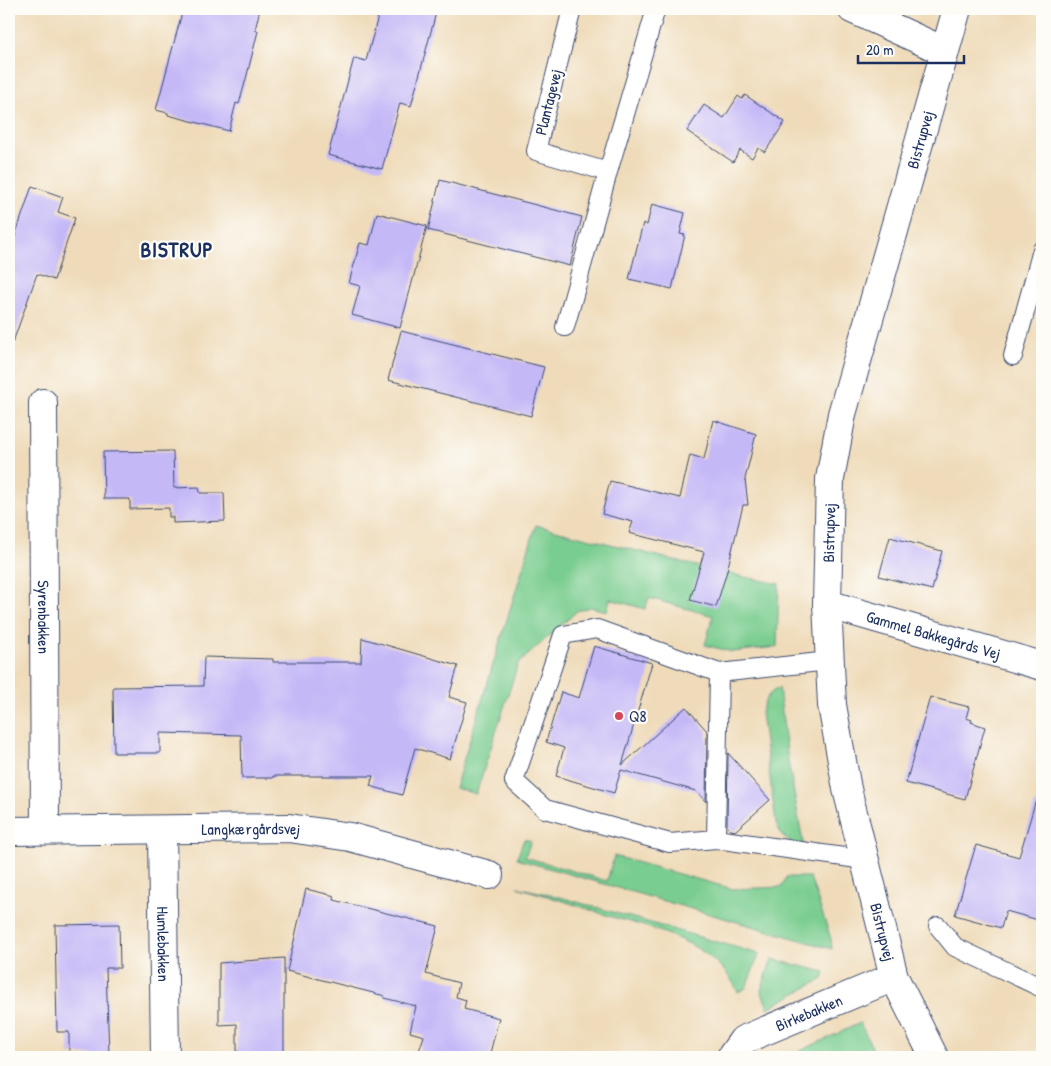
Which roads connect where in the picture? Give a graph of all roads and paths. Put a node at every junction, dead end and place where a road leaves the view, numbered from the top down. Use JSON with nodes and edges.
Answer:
{"nodes":[{"id":1,"x":572,"y":9,"type":"edge"},
{"id":2,"x":656,"y":9,"type":"edge"},
{"id":3,"x":852,"y":9,"type":"edge"},
{"id":4,"x":957,"y":9,"type":"edge"},
{"id":5,"x":944,"y":51,"type":"junction"},
{"id":6,"x":608,"y":172,"type":"junction"},
{"id":7,"x":1042,"y":250,"type":"edge"},
{"id":8,"x":566,"y":327,"type":"dead end"},
{"id":9,"x":1013,"y":356,"type":"dead end"},
{"id":10,"x":43,"y":403,"type":"dead end"},
{"id":11,"x":827,"y":604,"type":"junction"},
{"id":12,"x":829,"y":661,"type":"junction"},
{"id":13,"x":1042,"y":666,"type":"edge"},
{"id":14,"x":719,"y":672,"type":"junction"},
{"id":15,"x":45,"y":830,"type":"junction"},
{"id":16,"x":162,"y":830,"type":"junction"},
{"id":17,"x":9,"y":831,"type":"edge"},
{"id":18,"x":716,"y":839,"type":"junction"},
{"id":19,"x":865,"y":860,"type":"junction"},
{"id":20,"x":489,"y":875,"type":"dead end"},
{"id":21,"x":938,"y":926,"type":"dead end"},
{"id":22,"x":894,"y":977,"type":"junction"},
{"id":23,"x":1042,"y":988,"type":"edge"},
{"id":24,"x":165,"y":1057,"type":"edge"},
{"id":25,"x":731,"y":1057,"type":"edge"},
{"id":26,"x":934,"y":1057,"type":"edge"}],
"edges":[{"from":1,"to":6,"type":"lane","name":"Plantagevej"},
{"from":2,"to":6,"type":"lane"},
{"from":3,"to":5,"type":"street"},
{"from":4,"to":5,"type":"street","name":"Bistrupvej"},
{"from":5,"to":11,"type":"street","name":"Bistrupvej"},
{"from":6,"to":8,"type":"lane"},
{"from":7,"to":9,"type":"lane"},
{"from":10,"to":15,"type":"street","name":"Syrenbakken"},
{"from":11,"to":12,"type":"street","name":"Bistrupvej"},
{"from":11,"to":13,"type":"street","name":"Gammel Bakkegårds Vej"},
{"from":12,"to":14,"type":"lane"},
{"from":12,"to":19,"type":"street","name":"Bistrupvej"},
{"from":14,"to":18,"type":"lane"},
{"from":14,"to":18,"type":"lane"},
{"from":15,"to":16,"type":"street","name":"Langkærgårdsvej"},
{"from":15,"to":17,"type":"street","name":"Langkærgårdsvej"},
{"from":16,"to":20,"type":"street","name":"Langkærgårdsvej"},
{"from":16,"to":24,"type":"street","name":"Humlebakken"},
{"from":18,"to":19,"type":"lane"},
{"from":19,"to":22,"type":"street","name":"Bistrupvej"},
{"from":21,"to":23,"type":"lane"},
{"from":22,"to":25,"type":"street","name":"Birkebakken"},
{"from":22,"to":26,"type":"street","name":"Bistrupvej"}]}
